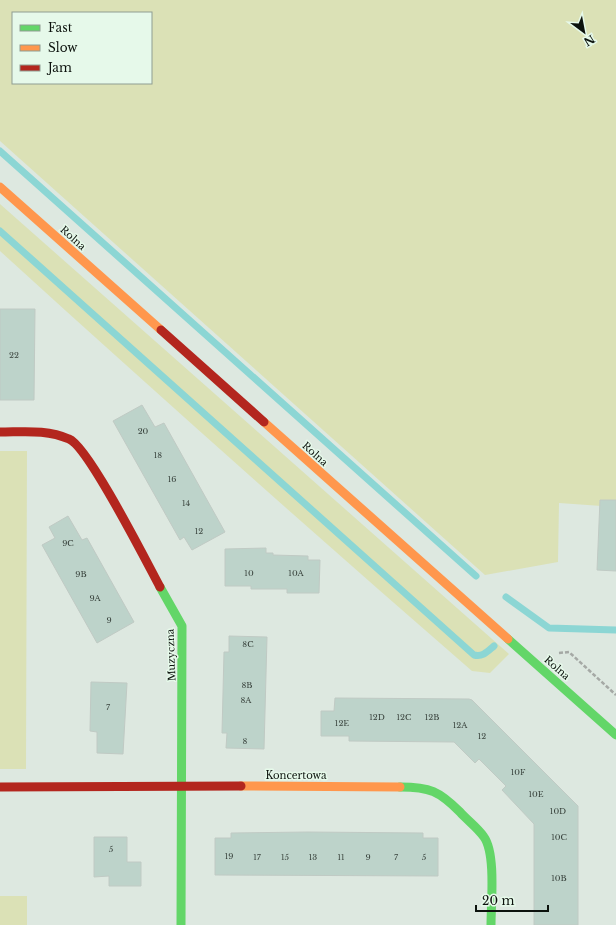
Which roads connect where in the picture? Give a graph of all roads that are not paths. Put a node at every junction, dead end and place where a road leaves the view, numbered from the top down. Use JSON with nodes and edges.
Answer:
{"nodes":[{"id":1,"x":0,"y":187,"type":"edge"},
{"id":2,"x":0,"y":432,"type":"edge"},
{"id":3,"x":616,"y":735,"type":"edge"},
{"id":4,"x":183,"y":786,"type":"junction"},
{"id":5,"x":0,"y":788,"type":"edge"},
{"id":6,"x":181,"y":925,"type":"edge"},
{"id":7,"x":491,"y":925,"type":"edge"}],
"edges":[{"from":1,"to":3,"type":"street","name":"Rolna"},
{"from":2,"to":4,"type":"street","name":"Muzyczna"},
{"from":4,"to":5,"type":"street","name":"Koncertowa"},
{"from":4,"to":6,"type":"street","name":"Muzyczna"},
{"from":4,"to":7,"type":"street","name":"Koncertowa"}]}
